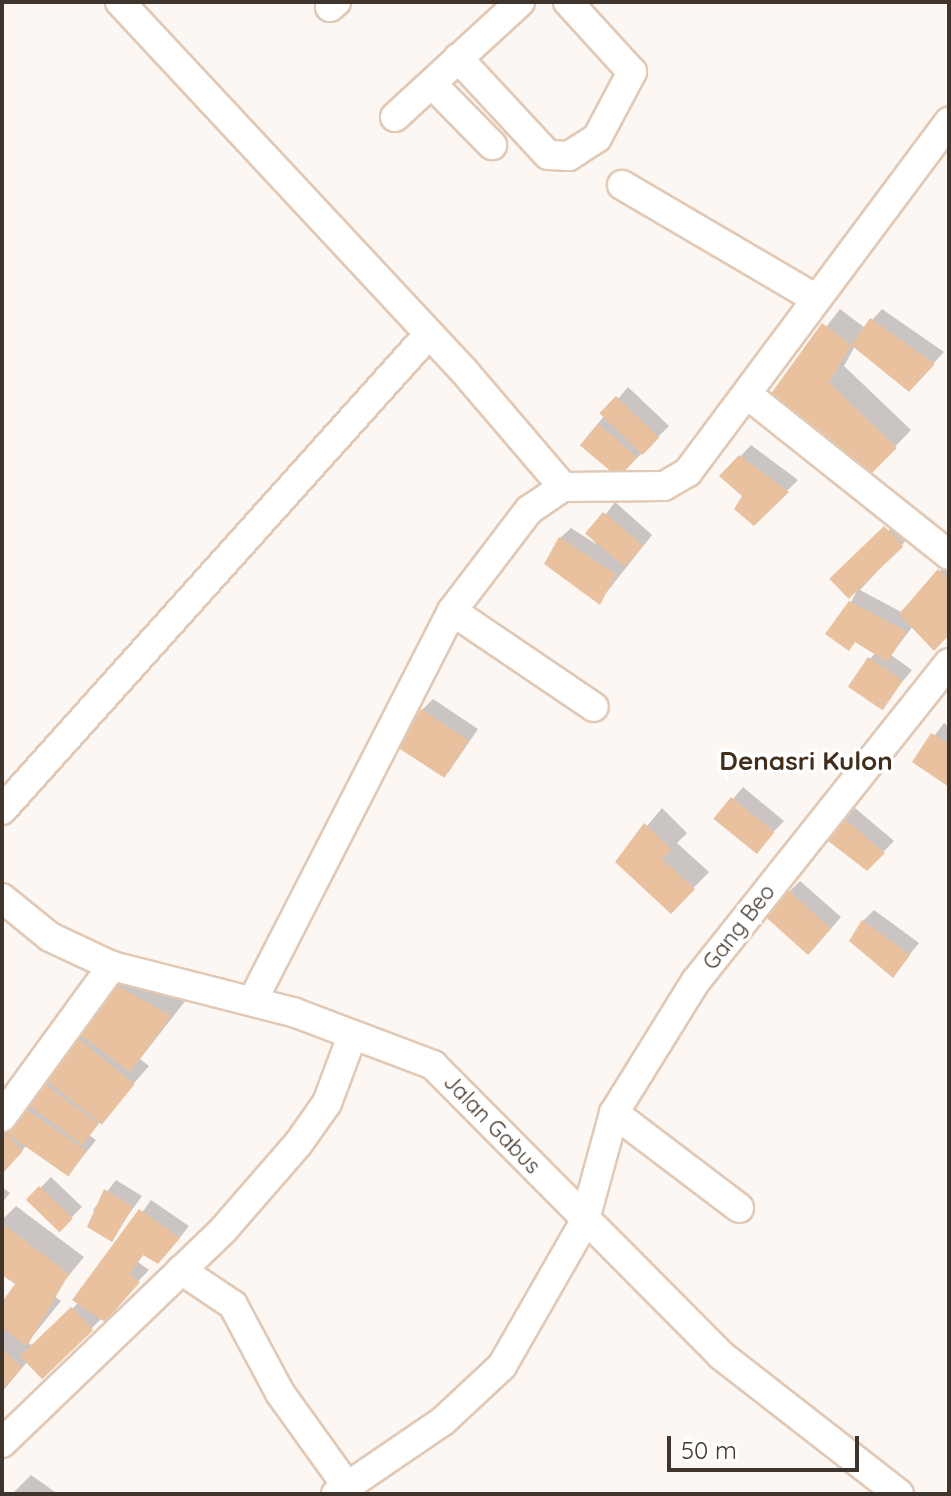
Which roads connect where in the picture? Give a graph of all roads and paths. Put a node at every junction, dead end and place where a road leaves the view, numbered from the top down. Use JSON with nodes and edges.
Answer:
{"nodes":[{"id":1,"x":120,"y":2,"type":"edge"},
{"id":2,"x":520,"y":2,"type":"edge"},
{"id":3,"x":568,"y":2,"type":"edge"},
{"id":4,"x":458,"y":58,"type":"junction"},
{"id":5,"x":434,"y":86,"type":"junction"},
{"id":6,"x":395,"y":117,"type":"dead end"},
{"id":7,"x":515,"y":120,"type":"junction"},
{"id":8,"x":949,"y":122,"type":"edge"},
{"id":9,"x":622,"y":185,"type":"dead end"},
{"id":10,"x":813,"y":297,"type":"junction"},
{"id":11,"x":429,"y":334,"type":"junction"},
{"id":12,"x":748,"y":395,"type":"junction"},
{"id":13,"x":563,"y":487,"type":"junction"},
{"id":14,"x":949,"y":555,"type":"edge"},
{"id":15,"x":452,"y":611,"type":"junction"},
{"id":16,"x":949,"y":663,"type":"edge"},
{"id":17,"x":594,"y":707,"type":"dead end"},
{"id":18,"x":2,"y":810,"type":"edge"},
{"id":19,"x":2,"y":898,"type":"edge"},
{"id":20,"x":272,"y":960,"type":"junction"},
{"id":21,"x":112,"y":966,"type":"junction"},
{"id":22,"x":253,"y":1000,"type":"junction"},
{"id":23,"x":293,"y":1012,"type":"junction"},
{"id":24,"x":352,"y":1036,"type":"junction"},
{"id":25,"x":614,"y":1113,"type":"junction"},
{"id":26,"x":2,"y":1117,"type":"edge"},
{"id":27,"x":739,"y":1208,"type":"dead end"},
{"id":28,"x":584,"y":1223,"type":"junction"},
{"id":29,"x":181,"y":1270,"type":"junction"},
{"id":30,"x":2,"y":1443,"type":"edge"},
{"id":31,"x":341,"y":1489,"type":"edge"},
{"id":32,"x":899,"y":1494,"type":"edge"}],
"edges":[{"from":1,"to":11,"type":"street"},
{"from":2,"to":4,"type":"street"},
{"from":3,"to":7,"type":"street"},
{"from":4,"to":5,"type":"street"},
{"from":4,"to":7,"type":"street"},
{"from":5,"to":6,"type":"street"},
{"from":5,"to":7,"type":"street"},
{"from":8,"to":10,"type":"street"},
{"from":9,"to":10,"type":"street"},
{"from":10,"to":12,"type":"street"},
{"from":11,"to":13,"type":"street"},
{"from":11,"to":18,"type":"street"},
{"from":12,"to":13,"type":"street"},
{"from":12,"to":14,"type":"street"},
{"from":13,"to":15,"type":"street"},
{"from":15,"to":17,"type":"street"},
{"from":15,"to":20,"type":"street"},
{"from":16,"to":25,"type":"street","name":"Gang Beo"},
{"from":19,"to":21,"type":"street","name":"Jalan Gabus"},
{"from":20,"to":22,"type":"street"},
{"from":20,"to":23,"type":"street"},
{"from":21,"to":22,"type":"street","name":"Jalan Gabus"},
{"from":21,"to":26,"type":"street"},
{"from":22,"to":23,"type":"street","name":"Jalan Gabus"},
{"from":23,"to":24,"type":"street","name":"Jalan Gabus"},
{"from":24,"to":28,"type":"street","name":"Jalan Gabus"},
{"from":24,"to":29,"type":"street"},
{"from":25,"to":27,"type":"street"},
{"from":25,"to":28,"type":"street","name":"Gang Beo"},
{"from":28,"to":31,"type":"street","name":"Gang Beo"},
{"from":28,"to":32,"type":"street","name":"Jalan Gabus"},
{"from":29,"to":30,"type":"street"},
{"from":29,"to":31,"type":"street"}]}
